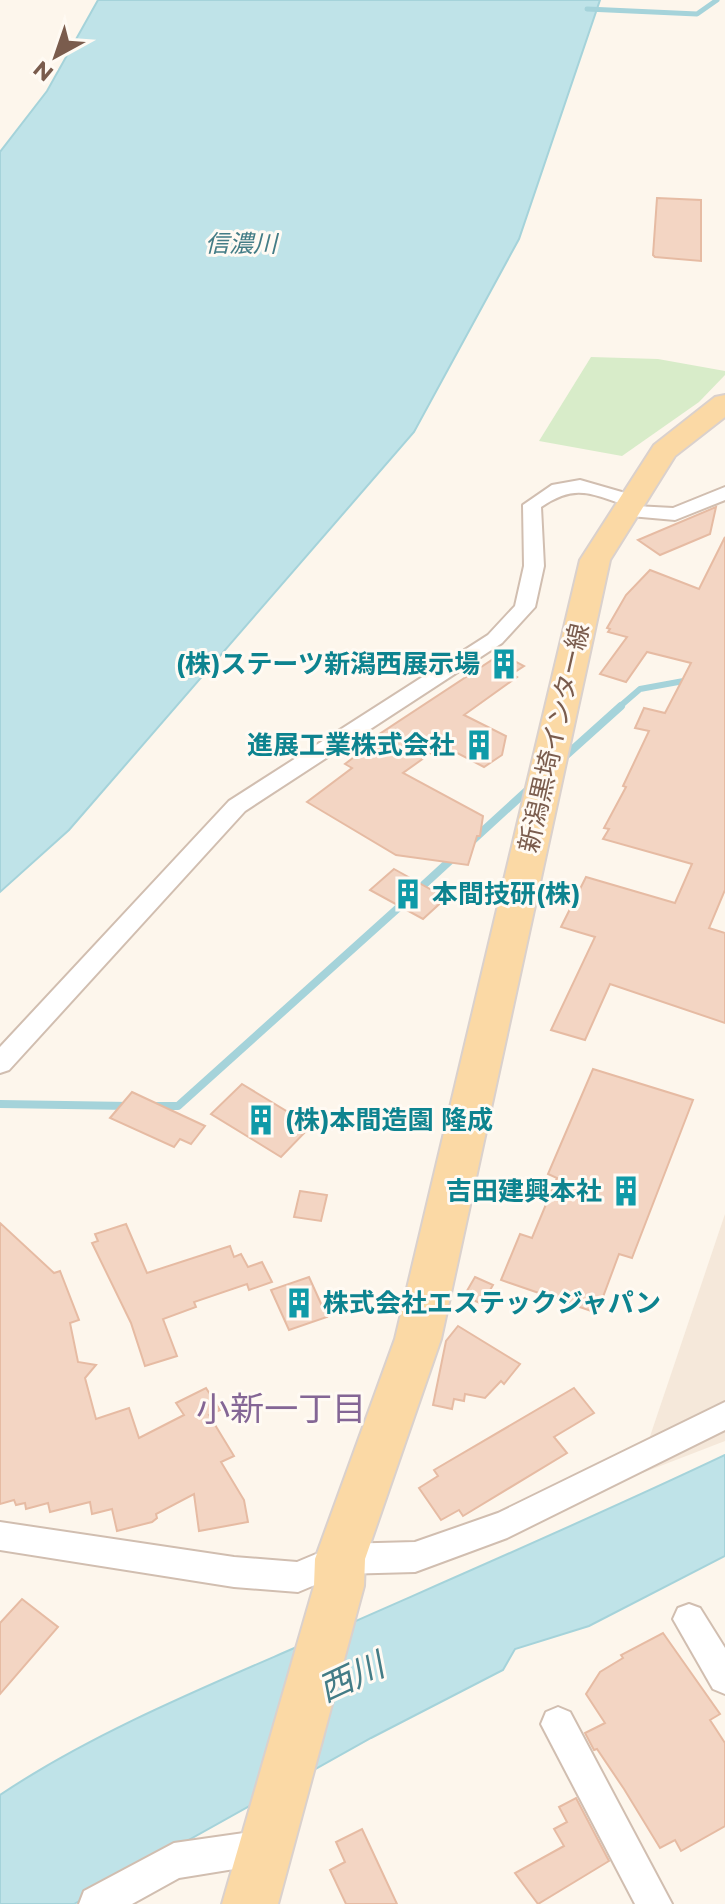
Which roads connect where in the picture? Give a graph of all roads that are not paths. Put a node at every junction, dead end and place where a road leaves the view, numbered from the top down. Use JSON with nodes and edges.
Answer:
{"nodes":[{"id":1,"x":725,"y":403,"type":"edge"},
{"id":2,"x":725,"y":493,"type":"edge"},
{"id":3,"x":629,"y":506,"type":"junction"},
{"id":4,"x":0,"y":1063,"type":"edge"},
{"id":5,"x":725,"y":1415,"type":"edge"},
{"id":6,"x":0,"y":1536,"type":"edge"},
{"id":7,"x":340,"y":1573,"type":"junction"},
{"id":8,"x":689,"y":1619,"type":"dead end"},
{"id":9,"x":725,"y":1678,"type":"edge"},
{"id":10,"x":558,"y":1724,"type":"dead end"},
{"id":11,"x":271,"y":1830,"type":"junction"},
{"id":12,"x":97,"y":1904,"type":"edge"},
{"id":13,"x":250,"y":1904,"type":"edge"},
{"id":14,"x":654,"y":1904,"type":"edge"}],
"edges":[{"from":1,"to":3,"type":"main road","name":"新潟黒埼インター線"},
{"from":2,"to":3,"type":"street"},
{"from":3,"to":4,"type":"street"},
{"from":3,"to":7,"type":"main road","name":"新潟黒埼インター線"},
{"from":5,"to":7,"type":"street"},
{"from":6,"to":7,"type":"street"},
{"from":7,"to":11,"type":"main road","name":"新潟黒埼インター線"},
{"from":8,"to":9,"type":"street"},
{"from":10,"to":14,"type":"street"},
{"from":11,"to":12,"type":"street"},
{"from":11,"to":13,"type":"main road","name":"新潟黒埼インター線"}]}
